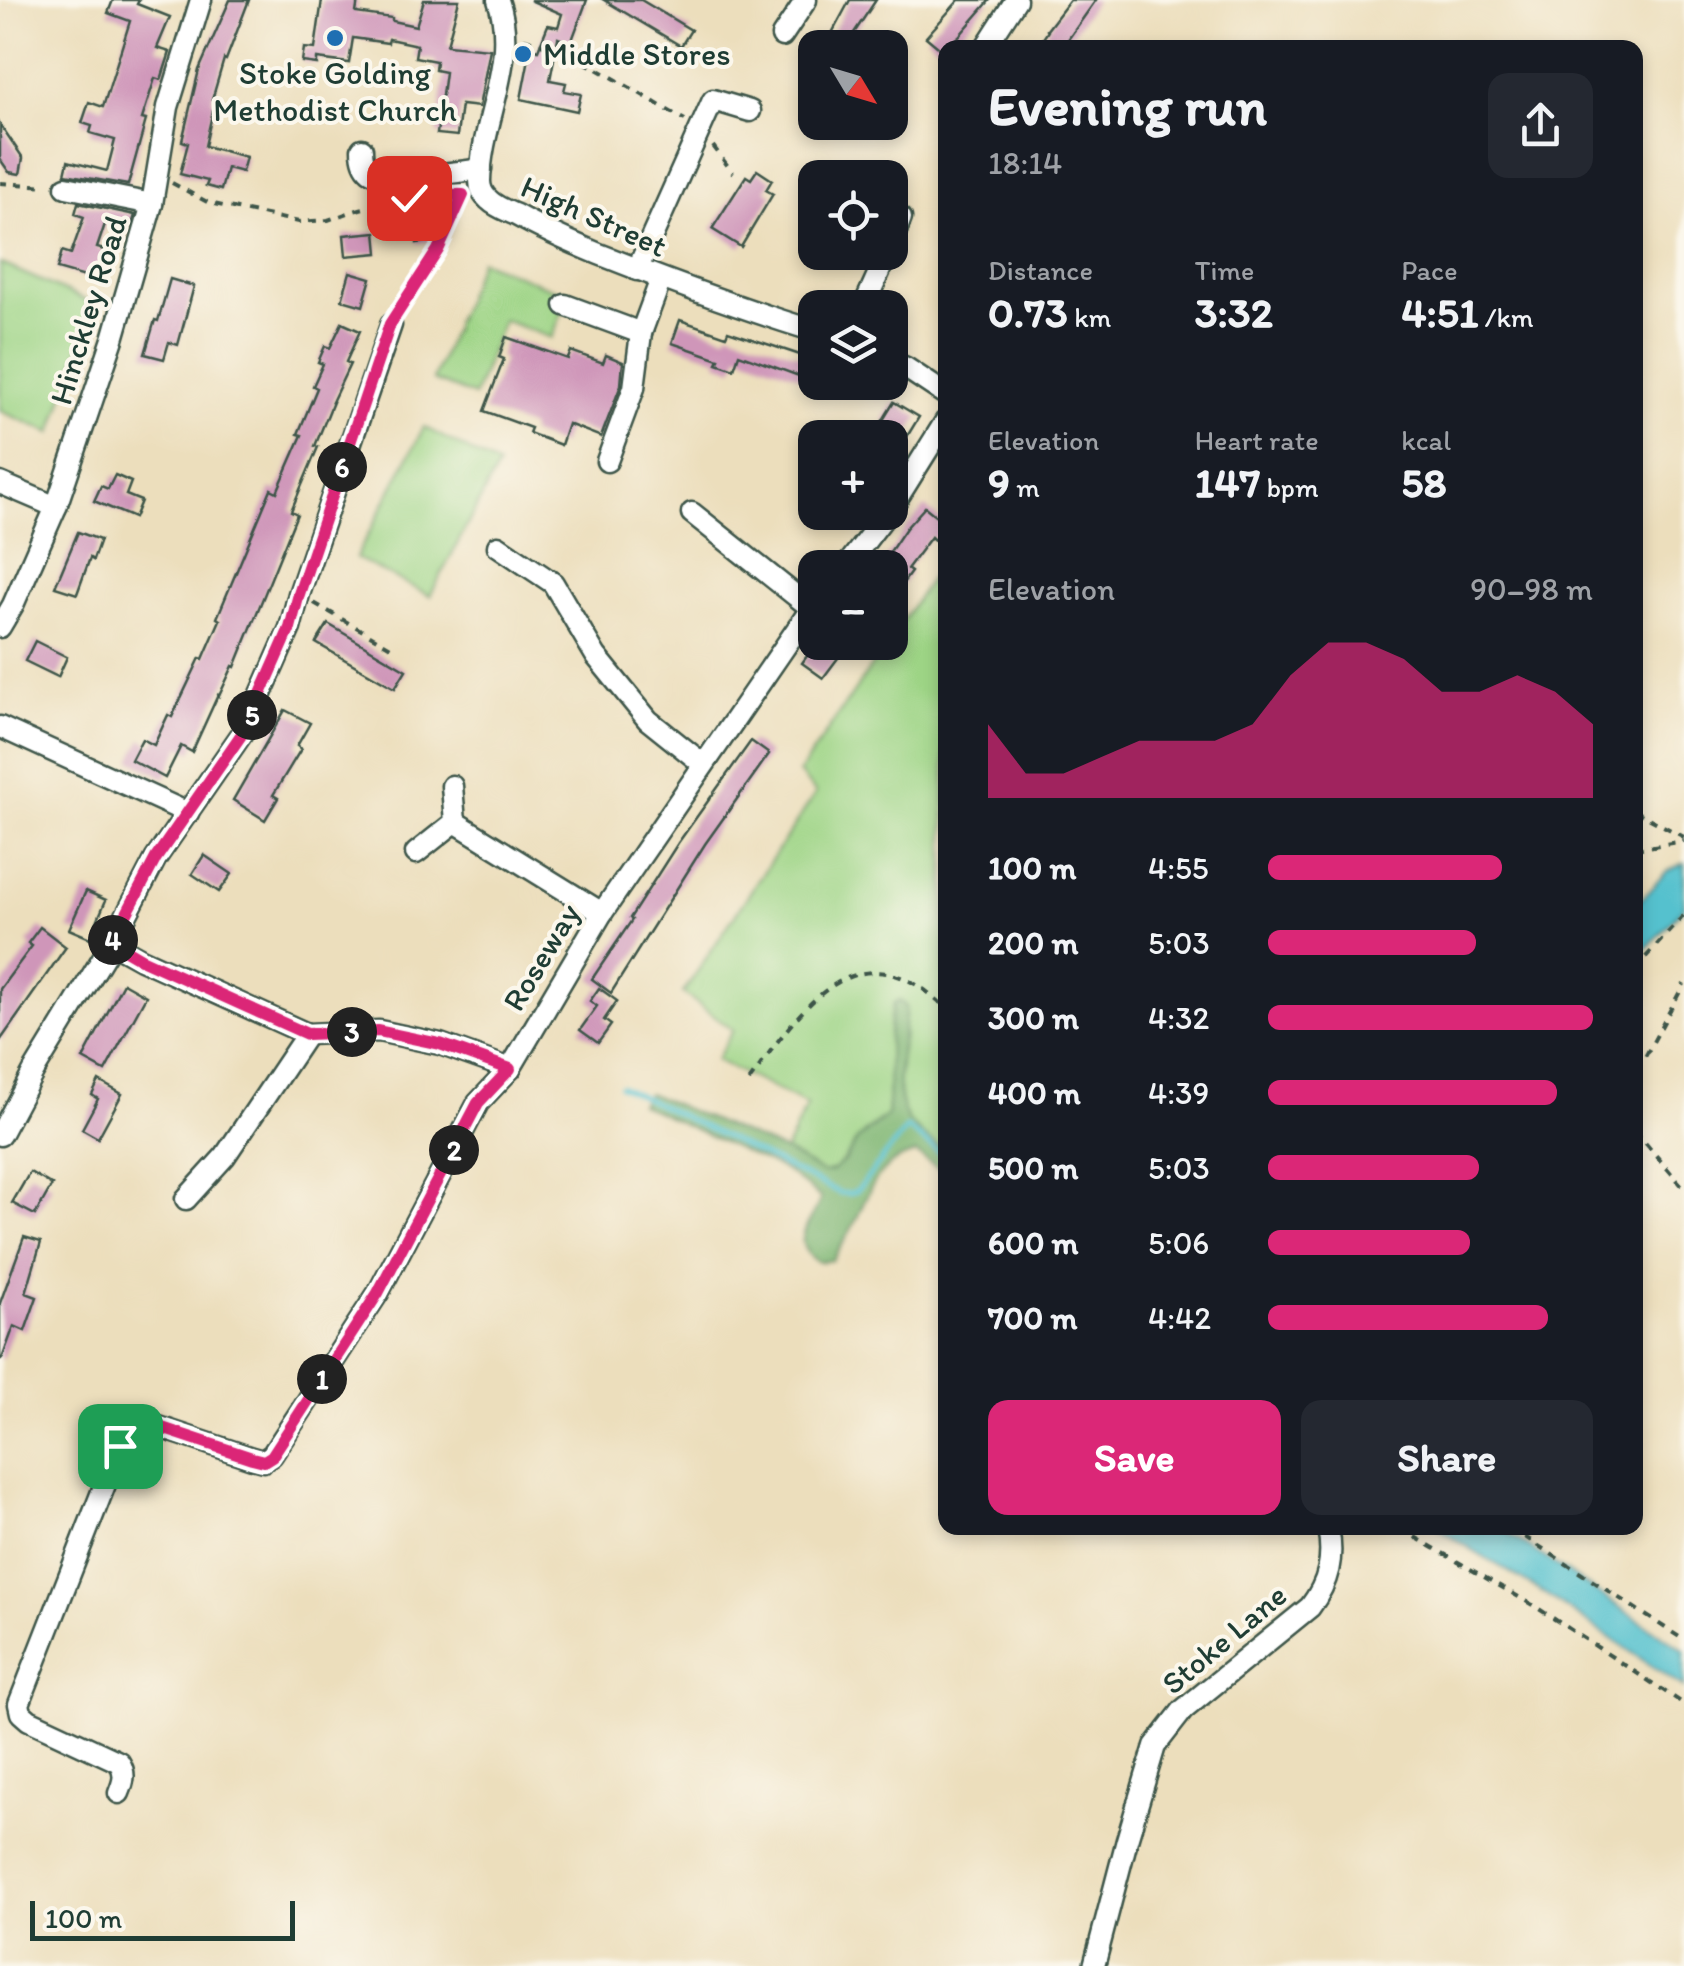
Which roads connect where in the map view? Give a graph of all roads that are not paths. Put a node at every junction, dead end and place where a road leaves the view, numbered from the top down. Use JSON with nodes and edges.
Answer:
{"nodes":[{"id":1,"x":201,"y":0,"type":"edge"},
{"id":2,"x":498,"y":0,"type":"edge"},
{"id":3,"x":806,"y":0,"type":"edge"},
{"id":4,"x":1016,"y":0,"type":"edge"},
{"id":5,"x":782,"y":36,"type":"dead end"},
{"id":6,"x":990,"y":40,"type":"edge"},
{"id":7,"x":750,"y":111,"type":"dead end"},
{"id":8,"x":362,"y":149,"type":"dead end"},
{"id":9,"x":481,"y":169,"type":"junction"},
{"id":10,"x":66,"y":187,"type":"road end"},
{"id":11,"x":152,"y":204,"type":"junction"},
{"id":12,"x":637,"y":270,"type":"junction"},
{"id":13,"x":662,"y":279,"type":"junction"},
{"id":14,"x":565,"y":305,"type":"dead end"},
{"id":15,"x":390,"y":324,"type":"road end"},
{"id":16,"x":798,"y":326,"type":"edge"},
{"id":17,"x":641,"y":333,"type":"junction"},
{"id":18,"x":908,"y":369,"type":"edge"},
{"id":19,"x":938,"y":389,"type":"edge"},
{"id":20,"x":938,"y":433,"type":"edge"},
{"id":21,"x":607,"y":461,"type":"dead end"},
{"id":22,"x":908,"y":481,"type":"edge"},
{"id":23,"x":0,"y":483,"type":"edge"},
{"id":24,"x":56,"y":506,"type":"junction"},
{"id":25,"x":690,"y":511,"type":"dead end"},
{"id":26,"x":874,"y":530,"type":"edge"},
{"id":27,"x":498,"y":546,"type":"dead end"},
{"id":28,"x":859,"y":550,"type":"edge"},
{"id":29,"x":798,"y":594,"type":"edge"},
{"id":30,"x":0,"y":627,"type":"edge"},
{"id":31,"x":798,"y":628,"type":"edge"},
{"id":32,"x":0,"y":728,"type":"edge"},
{"id":33,"x":704,"y":764,"type":"junction"},
{"id":34,"x":452,"y":786,"type":"dead end"},
{"id":35,"x":188,"y":813,"type":"junction"},
{"id":36,"x":455,"y":822,"type":"junction"},
{"id":37,"x":416,"y":852,"type":"dead end"},
{"id":38,"x":602,"y":913,"type":"junction"},
{"id":39,"x":112,"y":942,"type":"junction"},
{"id":40,"x":307,"y":1034,"type":"junction"},
{"id":41,"x":510,"y":1069,"type":"junction"},
{"id":42,"x":0,"y":1135,"type":"edge"},
{"id":43,"x":186,"y":1200,"type":"dead end"},
{"id":44,"x":1329,"y":1535,"type":"edge"},
{"id":45,"x":119,"y":1793,"type":"dead end"},
{"id":46,"x":1094,"y":1966,"type":"edge"}],
"edges":[{"from":1,"to":11,"type":"street","name":"Hinckley Road"},
{"from":2,"to":9,"type":"street","name":"High Street"},
{"from":3,"to":5,"type":"street"},
{"from":4,"to":6,"type":"street"},
{"from":7,"to":12,"type":"street"},
{"from":8,"to":9,"type":"street"},
{"from":9,"to":12,"type":"street","name":"High Street"},
{"from":10,"to":11,"type":"street"},
{"from":11,"to":24,"type":"street","name":"Hinckley Road"},
{"from":12,"to":13,"type":"street","name":"High Street"},
{"from":13,"to":16,"type":"street","name":"High Street"},
{"from":13,"to":17,"type":"street"},
{"from":14,"to":17,"type":"street"},
{"from":15,"to":35,"type":"street"},
{"from":17,"to":21,"type":"street"},
{"from":18,"to":19,"type":"street"},
{"from":20,"to":22,"type":"street"},
{"from":23,"to":24,"type":"street"},
{"from":24,"to":30,"type":"street","name":"Hinckley Road"},
{"from":25,"to":29,"type":"street"},
{"from":26,"to":28,"type":"street"},
{"from":27,"to":33,"type":"street"},
{"from":31,"to":33,"type":"street","name":"Roseway"},
{"from":32,"to":35,"type":"street"},
{"from":33,"to":38,"type":"street","name":"Roseway"},
{"from":34,"to":36,"type":"street"},
{"from":35,"to":39,"type":"street"},
{"from":36,"to":37,"type":"street"},
{"from":36,"to":38,"type":"street"},
{"from":38,"to":41,"type":"street","name":"Roseway"},
{"from":39,"to":40,"type":"street"},
{"from":39,"to":42,"type":"street"},
{"from":40,"to":41,"type":"street"},
{"from":40,"to":43,"type":"street"},
{"from":41,"to":45,"type":"street","name":"Roseway"},
{"from":44,"to":46,"type":"street","name":"Stoke Lane"}]}
